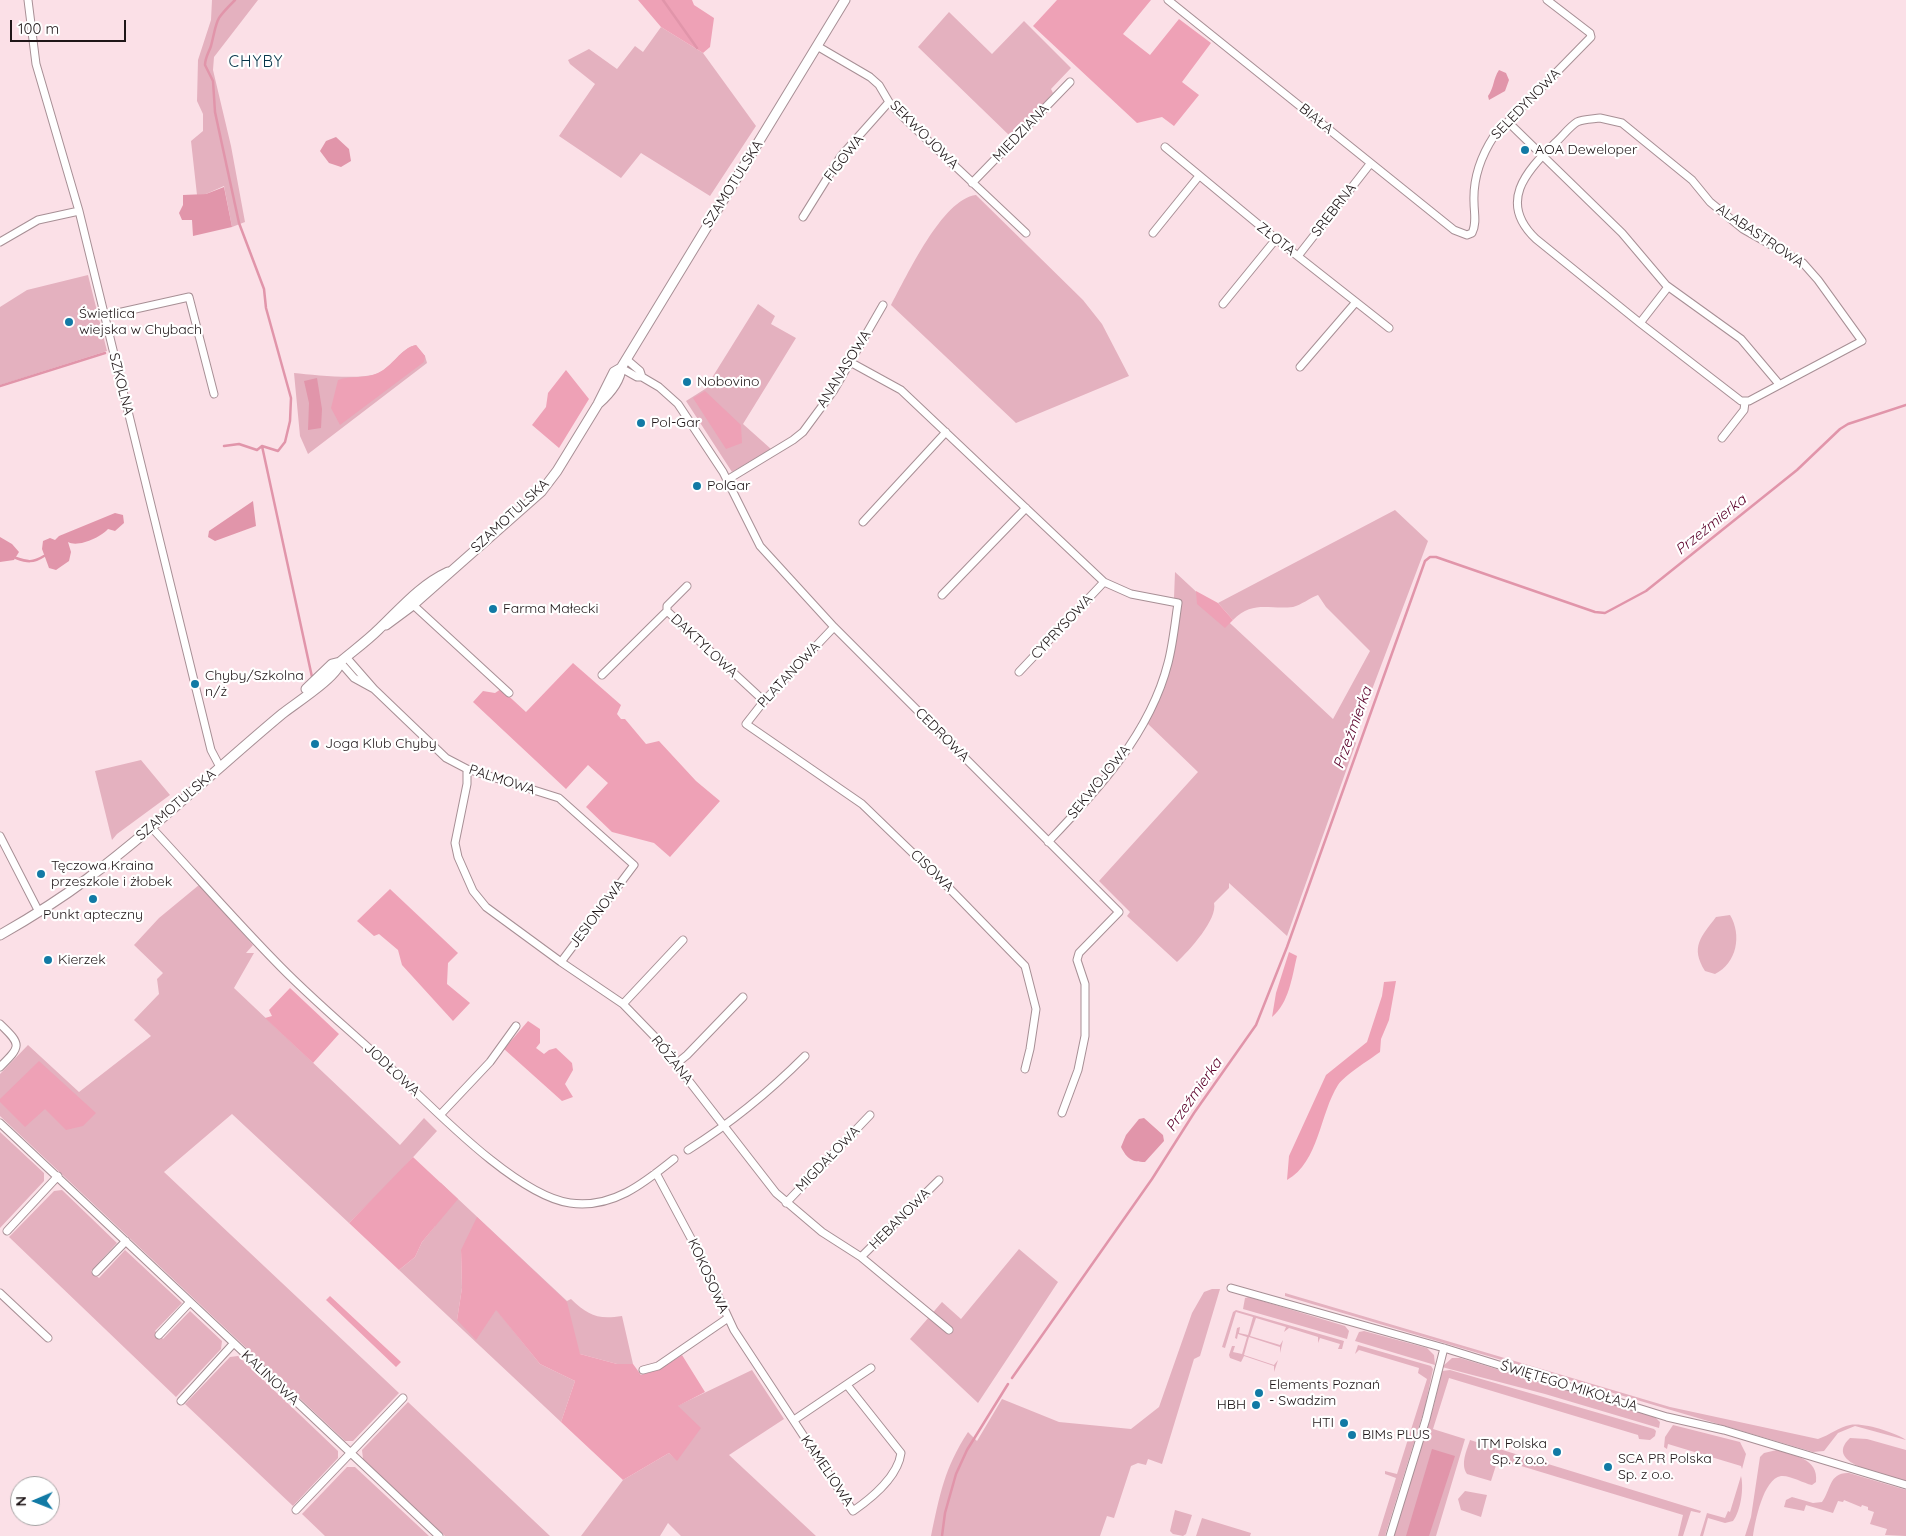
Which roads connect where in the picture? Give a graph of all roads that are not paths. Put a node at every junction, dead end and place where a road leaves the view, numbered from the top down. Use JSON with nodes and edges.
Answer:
{"nodes":[{"id":1,"x":28,"y":0,"type":"edge"},
{"id":2,"x":846,"y":0,"type":"edge"},
{"id":3,"x":1168,"y":0,"type":"edge"},
{"id":4,"x":1547,"y":0,"type":"edge"},
{"id":5,"x":817,"y":46,"type":"junction"},
{"id":6,"x":1070,"y":82,"type":"dead end"},
{"id":7,"x":889,"y":102,"type":"junction"},
{"id":8,"x":1508,"y":122,"type":"junction"},
{"id":9,"x":1164,"y":147,"type":"dead end"},
{"id":10,"x":1544,"y":154,"type":"junction"},
{"id":11,"x":1370,"y":164,"type":"junction"},
{"id":12,"x":1199,"y":176,"type":"junction"},
{"id":13,"x":972,"y":184,"type":"junction"},
{"id":14,"x":79,"y":211,"type":"junction"},
{"id":15,"x":803,"y":217,"type":"dead end"},
{"id":16,"x":1026,"y":233,"type":"dead end"},
{"id":17,"x":1153,"y":234,"type":"dead end"},
{"id":18,"x":1467,"y":235,"type":"joint"},
{"id":19,"x":1276,"y":239,"type":"junction"},
{"id":20,"x":0,"y":242,"type":"edge"},
{"id":21,"x":1298,"y":256,"type":"junction"},
{"id":22,"x":1668,"y":287,"type":"junction"},
{"id":23,"x":1356,"y":302,"type":"junction"},
{"id":24,"x":1223,"y":304,"type":"dead end"},
{"id":25,"x":883,"y":305,"type":"dead end"},
{"id":26,"x":104,"y":316,"type":"junction"},
{"id":27,"x":1640,"y":324,"type":"junction"},
{"id":28,"x":1389,"y":328,"type":"dead end"},
{"id":29,"x":626,"y":359,"type":"junction"},
{"id":30,"x":850,"y":362,"type":"junction"},
{"id":31,"x":1300,"y":367,"type":"dead end"},
{"id":32,"x":621,"y":368,"type":"junction"},
{"id":33,"x":642,"y":377,"type":"junction"},
{"id":34,"x":1780,"y":384,"type":"junction"},
{"id":35,"x":214,"y":394,"type":"dead end"},
{"id":36,"x":1745,"y":402,"type":"junction"},
{"id":37,"x":946,"y":432,"type":"junction"},
{"id":38,"x":1722,"y":438,"type":"dead end"},
{"id":39,"x":727,"y":480,"type":"junction"},
{"id":40,"x":1026,"y":508,"type":"junction"},
{"id":41,"x":863,"y":522,"type":"dead end"},
{"id":42,"x":1104,"y":582,"type":"junction"},
{"id":43,"x":688,"y":586,"type":"dead end"},
{"id":44,"x":942,"y":596,"type":"dead end"},
{"id":45,"x":410,"y":602,"type":"junction"},
{"id":46,"x":1178,"y":603,"type":"joint"},
{"id":47,"x":667,"y":611,"type":"junction"},
{"id":48,"x":834,"y":627,"type":"junction"},
{"id":49,"x":343,"y":660,"type":"junction"},
{"id":50,"x":1019,"y":672,"type":"dead end"},
{"id":51,"x":602,"y":674,"type":"dead end"},
{"id":52,"x":509,"y":693,"type":"dead end"},
{"id":53,"x":764,"y":701,"type":"junction"},
{"id":54,"x":746,"y":724,"type":"joint"},
{"id":55,"x":220,"y":767,"type":"junction"},
{"id":56,"x":467,"y":769,"type":"junction"},
{"id":57,"x":151,"y":827,"type":"junction"},
{"id":58,"x":0,"y":836,"type":"edge"},
{"id":59,"x":1048,"y":842,"type":"junction"},
{"id":60,"x":634,"y":865,"type":"joint"},
{"id":61,"x":39,"y":912,"type":"junction"},
{"id":62,"x":0,"y":935,"type":"edge"},
{"id":63,"x":682,"y":940,"type":"dead end"},
{"id":64,"x":560,"y":962,"type":"junction"},
{"id":65,"x":743,"y":996,"type":"dead end"},
{"id":66,"x":623,"y":1004,"type":"junction"},
{"id":67,"x":0,"y":1024,"type":"edge"},
{"id":68,"x":516,"y":1026,"type":"dead end"},
{"id":69,"x":805,"y":1056,"type":"dead end"},
{"id":70,"x":676,"y":1064,"type":"junction"},
{"id":71,"x":0,"y":1067,"type":"edge"},
{"id":72,"x":1025,"y":1069,"type":"dead end"},
{"id":73,"x":1062,"y":1113,"type":"dead end"},
{"id":74,"x":440,"y":1115,"type":"junction"},
{"id":75,"x":870,"y":1116,"type":"dead end"},
{"id":76,"x":0,"y":1123,"type":"edge"},
{"id":77,"x":725,"y":1127,"type":"junction"},
{"id":78,"x":688,"y":1150,"type":"dead end"},
{"id":79,"x":674,"y":1159,"type":"dead end"},
{"id":80,"x":656,"y":1173,"type":"junction"},
{"id":81,"x":58,"y":1176,"type":"junction"},
{"id":82,"x":939,"y":1180,"type":"dead end"},
{"id":83,"x":786,"y":1203,"type":"junction"},
{"id":84,"x":7,"y":1231,"type":"dead end"},
{"id":85,"x":126,"y":1241,"type":"junction"},
{"id":86,"x":861,"y":1257,"type":"junction"},
{"id":87,"x":96,"y":1272,"type":"dead end"},
{"id":88,"x":1231,"y":1288,"type":"dead end"},
{"id":89,"x":0,"y":1293,"type":"edge"},
{"id":90,"x":190,"y":1302,"type":"junction"},
{"id":91,"x":728,"y":1318,"type":"junction"},
{"id":92,"x":949,"y":1330,"type":"dead end"},
{"id":93,"x":159,"y":1335,"type":"dead end"},
{"id":94,"x":48,"y":1338,"type":"dead end"},
{"id":95,"x":233,"y":1344,"type":"junction"},
{"id":96,"x":1444,"y":1348,"type":"junction"},
{"id":97,"x":871,"y":1368,"type":"dead end"},
{"id":98,"x":643,"y":1370,"type":"dead end"},
{"id":99,"x":847,"y":1384,"type":"junction"},
{"id":100,"x":403,"y":1398,"type":"dead end"},
{"id":101,"x":181,"y":1401,"type":"dead end"},
{"id":102,"x":794,"y":1420,"type":"junction"},
{"id":103,"x":350,"y":1453,"type":"junction"},
{"id":104,"x":1906,"y":1485,"type":"edge"},
{"id":105,"x":296,"y":1510,"type":"dead end"},
{"id":106,"x":439,"y":1536,"type":"edge"},
{"id":107,"x":1390,"y":1536,"type":"edge"}],
"edges":[{"from":1,"to":14,"type":"street","name":"SZKOLNA"},
{"from":2,"to":5,"type":"street","name":"SZAMOTULSKA"},
{"from":3,"to":11,"type":"street","name":"BIAŁA"},
{"from":4,"to":8,"type":"street","name":"SELEDYNOWA"},
{"from":5,"to":7,"type":"street","name":"SEKWOJOWA"},
{"from":5,"to":29,"type":"street","name":"SZAMOTULSKA"},
{"from":6,"to":13,"type":"street","name":"MIEDZIANA"},
{"from":7,"to":13,"type":"street","name":"SEKWOJOWA"},
{"from":7,"to":15,"type":"street","name":"FIGOWA"},
{"from":8,"to":10,"type":"street"},
{"from":8,"to":18,"type":"street","name":"SELEDYNOWA"},
{"from":9,"to":12,"type":"street","name":"ZŁOTA"},
{"from":10,"to":22,"type":"street"},
{"from":10,"to":27,"type":"street","name":"ALABASTROWA"},
{"from":10,"to":34,"type":"street","name":"ALABASTROWA"},
{"from":11,"to":18,"type":"street","name":"BIAŁA"},
{"from":11,"to":21,"type":"street","name":"SREBRNA"},
{"from":12,"to":17,"type":"street"},
{"from":12,"to":19,"type":"street","name":"ZŁOTA"},
{"from":13,"to":16,"type":"street","name":"SEKWOJOWA"},
{"from":14,"to":20,"type":"street"},
{"from":14,"to":26,"type":"street","name":"SZKOLNA"},
{"from":19,"to":21,"type":"street","name":"ZŁOTA"},
{"from":19,"to":24,"type":"street"},
{"from":21,"to":23,"type":"street","name":"ZŁOTA"},
{"from":22,"to":27,"type":"street"},
{"from":22,"to":34,"type":"street"},
{"from":23,"to":28,"type":"street","name":"ZŁOTA"},
{"from":23,"to":31,"type":"street"},
{"from":25,"to":30,"type":"street","name":"ANANASOWA"},
{"from":26,"to":35,"type":"street"},
{"from":26,"to":55,"type":"street","name":"SZKOLNA"},
{"from":27,"to":36,"type":"street","name":"ALABASTROWA"},
{"from":29,"to":32,"type":"street","name":"SZAMOTULSKA"},
{"from":29,"to":33,"type":"street","name":"CEDROWA"},
{"from":30,"to":37,"type":"street","name":"CYPRYSOWA"},
{"from":30,"to":39,"type":"street","name":"ANANASOWA"},
{"from":32,"to":33,"type":"street","name":"CEDROWA"},
{"from":32,"to":45,"type":"street","name":"SZAMOTULSKA"},
{"from":33,"to":39,"type":"street","name":"CEDROWA"},
{"from":34,"to":36,"type":"street","name":"ALABASTROWA"},
{"from":36,"to":38,"type":"street"},
{"from":37,"to":40,"type":"street","name":"CYPRYSOWA"},
{"from":37,"to":41,"type":"street"},
{"from":39,"to":48,"type":"street","name":"CEDROWA"},
{"from":40,"to":42,"type":"street","name":"CYPRYSOWA"},
{"from":40,"to":44,"type":"street"},
{"from":42,"to":46,"type":"street","name":"CYPRYSOWA"},
{"from":42,"to":50,"type":"street","name":"CYPRYSOWA"},
{"from":43,"to":47,"type":"street"},
{"from":45,"to":49,"type":"street","name":"SZAMOTULSKA"},
{"from":45,"to":52,"type":"street"},
{"from":46,"to":59,"type":"street","name":"SEKWOJOWA"},
{"from":47,"to":51,"type":"street","name":"DAKTYLOWA"},
{"from":47,"to":53,"type":"street","name":"DAKTYLOWA"},
{"from":48,"to":53,"type":"street","name":"PLATANOWA"},
{"from":48,"to":59,"type":"street","name":"CEDROWA"},
{"from":49,"to":55,"type":"street","name":"SZAMOTULSKA"},
{"from":49,"to":56,"type":"street","name":"PALMOWA"},
{"from":53,"to":54,"type":"street","name":"PLATANOWA"},
{"from":54,"to":72,"type":"street","name":"CISOWA"},
{"from":55,"to":57,"type":"street","name":"SZAMOTULSKA"},
{"from":56,"to":60,"type":"street","name":"PALMOWA"},
{"from":56,"to":64,"type":"street","name":"RÓŻANA"},
{"from":57,"to":61,"type":"street","name":"SZAMOTULSKA"},
{"from":57,"to":74,"type":"street","name":"JODŁOWA"},
{"from":58,"to":61,"type":"street"},
{"from":59,"to":73,"type":"street","name":"CEDROWA"},
{"from":60,"to":64,"type":"street","name":"JESIONOWA"},
{"from":61,"to":62,"type":"street","name":"SZAMOTULSKA"},
{"from":63,"to":66,"type":"street"},
{"from":64,"to":66,"type":"street","name":"RÓŻANA"},
{"from":65,"to":70,"type":"street"},
{"from":66,"to":70,"type":"street","name":"RÓŻANA"},
{"from":67,"to":71,"type":"street"},
{"from":68,"to":74,"type":"street"},
{"from":69,"to":77,"type":"street"},
{"from":70,"to":77,"type":"street","name":"RÓŻANA"},
{"from":74,"to":80,"type":"street","name":"JODŁOWA"},
{"from":75,"to":83,"type":"street","name":"MIGDAŁOWA"},
{"from":76,"to":81,"type":"street","name":"KALINOWA"},
{"from":77,"to":78,"type":"street"},
{"from":77,"to":83,"type":"street","name":"RÓŻANA"},
{"from":79,"to":80,"type":"street","name":"JODŁOWA"},
{"from":80,"to":91,"type":"street","name":"KOKOSOWA"},
{"from":81,"to":84,"type":"street"},
{"from":81,"to":85,"type":"street","name":"KALINOWA"},
{"from":82,"to":86,"type":"street","name":"HEBANOWA"},
{"from":83,"to":86,"type":"street","name":"RÓŻANA"},
{"from":85,"to":87,"type":"street"},
{"from":85,"to":90,"type":"street","name":"KALINOWA"},
{"from":86,"to":92,"type":"street","name":"RÓŻANA"},
{"from":88,"to":96,"type":"street","name":"ŚWIĘTEGO MIKOŁAJA"},
{"from":89,"to":94,"type":"street"},
{"from":90,"to":93,"type":"street"},
{"from":90,"to":95,"type":"street","name":"KALINOWA"},
{"from":91,"to":98,"type":"street","name":"KOKOSOWA"},
{"from":91,"to":102,"type":"street","name":"KAMELIOWA"},
{"from":95,"to":101,"type":"street"},
{"from":95,"to":103,"type":"street","name":"KALINOWA"},
{"from":96,"to":104,"type":"street","name":"ŚWIĘTEGO MIKOŁAJA"},
{"from":96,"to":107,"type":"street"},
{"from":97,"to":99,"type":"street","name":"KAMELIOWA"},
{"from":99,"to":102,"type":"street","name":"KAMELIOWA"},
{"from":99,"to":102,"type":"street","name":"KAMELIOWA"},
{"from":100,"to":103,"type":"street"},
{"from":103,"to":105,"type":"street"},
{"from":103,"to":106,"type":"street","name":"KALINOWA"}]}
